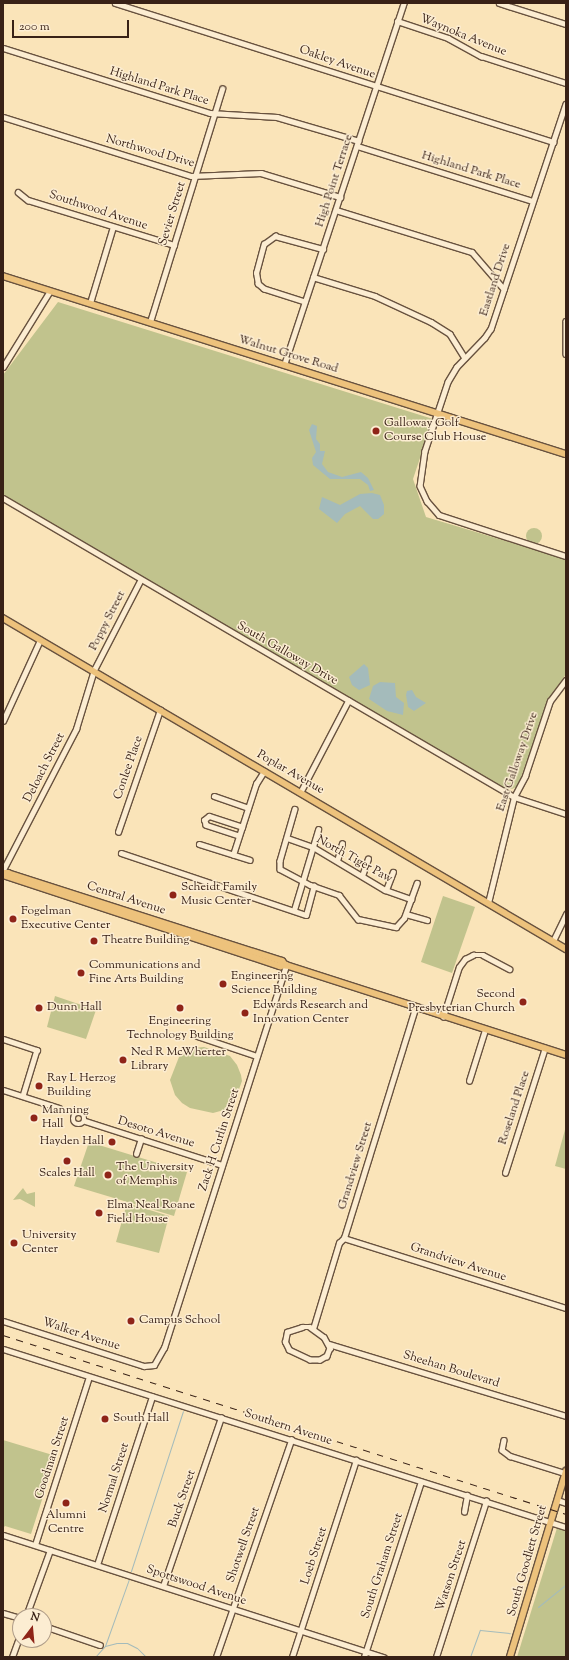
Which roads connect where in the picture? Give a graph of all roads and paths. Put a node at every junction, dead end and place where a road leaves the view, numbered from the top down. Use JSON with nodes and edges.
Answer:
{"nodes":[{"id":1,"x":115,"y":3,"type":"edge"},
{"id":2,"x":499,"y":3,"type":"edge"},
{"id":3,"x":402,"y":4,"type":"edge"},
{"id":4,"x":398,"y":21,"type":"junction"},
{"id":5,"x":566,"y":24,"type":"edge"},
{"id":6,"x":3,"y":48,"type":"edge"},
{"id":7,"x":566,"y":84,"type":"edge"},
{"id":8,"x":376,"y":87,"type":"junction"},
{"id":9,"x":222,"y":89,"type":"dead end"},
{"id":10,"x":566,"y":104,"type":"edge"},
{"id":11,"x":214,"y":114,"type":"junction"},
{"id":12,"x":3,"y":118,"type":"edge"},
{"id":13,"x":553,"y":142,"type":"junction"},
{"id":14,"x":358,"y":144,"type":"junction"},
{"id":15,"x":195,"y":176,"type":"junction"},
{"id":16,"x":18,"y":192,"type":"dead end"},
{"id":17,"x":340,"y":197,"type":"junction"},
{"id":18,"x":533,"y":201,"type":"junction"},
{"id":19,"x":336,"y":210,"type":"junction"},
{"id":20,"x":113,"y":227,"type":"junction"},
{"id":21,"x":174,"y":245,"type":"junction"},
{"id":22,"x":322,"y":249,"type":"junction"},
{"id":23,"x":3,"y":276,"type":"edge"},
{"id":24,"x":313,"y":277,"type":"junction"},
{"id":25,"x":504,"y":289,"type":"junction"},
{"id":26,"x":50,"y":291,"type":"junction"},
{"id":27,"x":305,"y":302,"type":"junction"},
{"id":28,"x":90,"y":303,"type":"junction"},
{"id":29,"x":566,"y":321,"type":"edge"},
{"id":30,"x":150,"y":322,"type":"junction"},
{"id":31,"x":566,"y":354,"type":"edge"},
{"id":32,"x":465,"y":358,"type":"junction"},
{"id":33,"x":284,"y":365,"type":"junction"},
{"id":34,"x":3,"y":367,"type":"edge"},
{"id":35,"x":438,"y":413,"type":"junction"},
{"id":36,"x":566,"y":454,"type":"edge"},
{"id":37,"x":3,"y":498,"type":"edge"},
{"id":38,"x":566,"y":556,"type":"edge"},
{"id":39,"x":140,"y":581,"type":"junction"},
{"id":40,"x":3,"y":618,"type":"edge"},
{"id":41,"x":40,"y":640,"type":"junction"},
{"id":42,"x":94,"y":670,"type":"junction"},
{"id":43,"x":566,"y":680,"type":"edge"},
{"id":44,"x":348,"y":701,"type":"junction"},
{"id":45,"x":160,"y":710,"type":"junction"},
{"id":46,"x":3,"y":721,"type":"edge"},
{"id":47,"x":264,"y":771,"type":"junction"},
{"id":48,"x":301,"y":792,"type":"junction"},
{"id":49,"x":214,"y":796,"type":"dead end"},
{"id":50,"x":514,"y":797,"type":"junction"},
{"id":51,"x":248,"y":808,"type":"junction"},
{"id":52,"x":296,"y":809,"type":"dead end"},
{"id":53,"x":566,"y":814,"type":"edge"},
{"id":54,"x":242,"y":827,"type":"junction"},
{"id":55,"x":318,"y":830,"type":"dead end"},
{"id":56,"x":118,"y":832,"type":"dead end"},
{"id":57,"x":239,"y":836,"type":"junction"},
{"id":58,"x":287,"y":838,"type":"junction"},
{"id":59,"x":199,"y":844,"type":"dead end"},
{"id":60,"x":342,"y":844,"type":"dead end"},
{"id":61,"x":313,"y":847,"type":"junction"},
{"id":62,"x":121,"y":853,"type":"dead end"},
{"id":63,"x":232,"y":855,"type":"junction"},
{"id":64,"x":368,"y":859,"type":"dead end"},
{"id":65,"x":250,"y":860,"type":"dead end"},
{"id":66,"x":337,"y":861,"type":"junction"},
{"id":67,"x":393,"y":872,"type":"dead end"},
{"id":68,"x":3,"y":873,"type":"edge"},
{"id":69,"x":362,"y":876,"type":"junction"},
{"id":70,"x":304,"y":881,"type":"junction"},
{"id":71,"x":417,"y":883,"type":"dead end"},
{"id":72,"x":314,"y":886,"type":"junction"},
{"id":73,"x":386,"y":890,"type":"junction"},
{"id":74,"x":411,"y":899,"type":"junction"},
{"id":75,"x":488,"y":903,"type":"junction"},
{"id":76,"x":294,"y":910,"type":"junction"},
{"id":77,"x":406,"y":914,"type":"junction"},
{"id":78,"x":566,"y":914,"type":"edge"},
{"id":79,"x":426,"y":920,"type":"dead end"},
{"id":80,"x":553,"y":941,"type":"junction"},
{"id":81,"x":566,"y":949,"type":"edge"},
{"id":82,"x":286,"y":965,"type":"junction"},
{"id":83,"x":509,"y":970,"type":"dead end"},
{"id":84,"x":415,"y":1008,"type":"junction"},
{"id":85,"x":442,"y":1017,"type":"junction"},
{"id":86,"x":485,"y":1030,"type":"junction"},
{"id":87,"x":197,"y":1036,"type":"dead end"},
{"id":88,"x":3,"y":1039,"type":"edge"},
{"id":89,"x":545,"y":1048,"type":"junction"},
{"id":90,"x":566,"y":1055,"type":"edge"},
{"id":91,"x":257,"y":1056,"type":"junction"},
{"id":92,"x":469,"y":1081,"type":"dead end"},
{"id":93,"x":3,"y":1090,"type":"edge"},
{"id":94,"x":23,"y":1096,"type":"junction"},
{"id":95,"x":60,"y":1108,"type":"dead end"},
{"id":96,"x":84,"y":1121,"type":"dead end"},
{"id":97,"x":141,"y":1139,"type":"junction"},
{"id":98,"x":136,"y":1154,"type":"dead end"},
{"id":99,"x":222,"y":1165,"type":"junction"},
{"id":100,"x":505,"y":1174,"type":"dead end"},
{"id":101,"x":344,"y":1238,"type":"junction"},
{"id":102,"x":566,"y":1308,"type":"edge"},
{"id":103,"x":3,"y":1321,"type":"edge"},
{"id":104,"x":313,"y":1328,"type":"junction"},
{"id":105,"x":329,"y":1344,"type":"junction"},
{"id":106,"x":3,"y":1349,"type":"edge"},
{"id":107,"x":154,"y":1365,"type":"joint"},
{"id":108,"x":89,"y":1377,"type":"junction"},
{"id":109,"x":152,"y":1397,"type":"junction"},
{"id":110,"x":566,"y":1416,"type":"edge"},
{"id":111,"x":221,"y":1418,"type":"junction"},
{"id":112,"x":291,"y":1440,"type":"junction"},
{"id":113,"x":504,"y":1440,"type":"dead end"},
{"id":114,"x":356,"y":1460,"type":"junction"},
{"id":115,"x":566,"y":1472,"type":"edge"},
{"id":116,"x":421,"y":1482,"type":"junction"},
{"id":117,"x":467,"y":1495,"type":"junction"},
{"id":118,"x":557,"y":1500,"type":"junction"},
{"id":119,"x":486,"y":1501,"type":"junction"},
{"id":120,"x":566,"y":1502,"type":"edge"},
{"id":121,"x":464,"y":1512,"type":"dead end"},
{"id":122,"x":550,"y":1522,"type":"junction"},
{"id":123,"x":566,"y":1527,"type":"edge"},
{"id":124,"x":3,"y":1534,"type":"edge"},
{"id":125,"x":36,"y":1545,"type":"junction"},
{"id":126,"x":50,"y":1550,"type":"junction"},
{"id":127,"x":97,"y":1565,"type":"junction"},
{"id":128,"x":163,"y":1586,"type":"junction"},
{"id":129,"x":29,"y":1608,"type":"edge"},
{"id":130,"x":234,"y":1608,"type":"junction"},
{"id":131,"x":52,"y":1629,"type":"edge"},
{"id":132,"x":301,"y":1630,"type":"junction"},
{"id":133,"x":100,"y":1645,"type":"dead end"},
{"id":134,"x":366,"y":1651,"type":"junction"},
{"id":135,"x":216,"y":1657,"type":"edge"},
{"id":136,"x":292,"y":1657,"type":"edge"},
{"id":137,"x":364,"y":1657,"type":"edge"},
{"id":138,"x":384,"y":1657,"type":"edge"},
{"id":139,"x":436,"y":1657,"type":"edge"},
{"id":140,"x":510,"y":1657,"type":"edge"}],
"edges":[{"from":1,"to":8,"type":"street","name":"Oakley Avenue"},
{"from":2,"to":5,"type":"street"},
{"from":3,"to":4,"type":"street","name":"High Point Terrace"},
{"from":4,"to":7,"type":"street","name":"Waynoka Avenue"},
{"from":4,"to":8,"type":"street","name":"High Point Terrace"},
{"from":6,"to":11,"type":"street","name":"Highland Park Place"},
{"from":8,"to":13,"type":"street","name":"Oakley Avenue"},
{"from":8,"to":14,"type":"street","name":"High Point Terrace"},
{"from":9,"to":11,"type":"street","name":"Sevier Street"},
{"from":10,"to":13,"type":"street","name":"Eastland Drive"},
{"from":11,"to":14,"type":"street","name":"Highland Park Place"},
{"from":11,"to":15,"type":"street","name":"Sevier Street"},
{"from":12,"to":15,"type":"street","name":"Northwood Drive"},
{"from":13,"to":18,"type":"street","name":"Eastland Drive"},
{"from":14,"to":17,"type":"street","name":"High Point Terrace"},
{"from":14,"to":18,"type":"street","name":"Highland Park Place"},
{"from":15,"to":17,"type":"street","name":"Northwood Drive"},
{"from":15,"to":21,"type":"street","name":"Sevier Street"},
{"from":16,"to":20,"type":"street","name":"Southwood Avenue"},
{"from":17,"to":19,"type":"street","name":"High Point Terrace"},
{"from":18,"to":25,"type":"street","name":"Eastland Drive"},
{"from":19,"to":22,"type":"street","name":"High Point Terrace"},
{"from":19,"to":25,"type":"street"},
{"from":20,"to":21,"type":"street","name":"Southwood Avenue"},
{"from":20,"to":28,"type":"street"},
{"from":21,"to":30,"type":"street","name":"Sevier Street"},
{"from":22,"to":24,"type":"street","name":"High Point Terrace"},
{"from":22,"to":27,"type":"street"},
{"from":23,"to":26,"type":"main road","name":"Walnut Grove Road"},
{"from":24,"to":27,"type":"street","name":"High Point Terrace"},
{"from":24,"to":32,"type":"street"},
{"from":25,"to":32,"type":"street","name":"Eastland Drive"},
{"from":26,"to":28,"type":"main road","name":"Walnut Grove Road"},
{"from":26,"to":34,"type":"street"},
{"from":27,"to":33,"type":"street","name":"High Point Terrace"},
{"from":28,"to":30,"type":"main road","name":"Walnut Grove Road"},
{"from":29,"to":31,"type":"street"},
{"from":30,"to":33,"type":"main road","name":"Walnut Grove Road"},
{"from":32,"to":35,"type":"street","name":"Eastland Drive"},
{"from":33,"to":35,"type":"main road","name":"Walnut Grove Road"},
{"from":35,"to":36,"type":"main road","name":"Walnut Grove Road"},
{"from":35,"to":38,"type":"street","name":"Eastland Drive"},
{"from":37,"to":39,"type":"street","name":"South Galloway Drive"},
{"from":39,"to":42,"type":"street","name":"Poppy Street"},
{"from":39,"to":44,"type":"street","name":"South Galloway Drive"},
{"from":40,"to":41,"type":"main road","name":"Poplar Avenue"},
{"from":41,"to":42,"type":"main road","name":"Poplar Avenue"},
{"from":41,"to":46,"type":"street"},
{"from":42,"to":45,"type":"main road","name":"Poplar Avenue"},
{"from":42,"to":68,"type":"street","name":"Deloach Street"},
{"from":43,"to":50,"type":"street","name":"East Galloway Drive"},
{"from":44,"to":48,"type":"street"},
{"from":44,"to":50,"type":"street","name":"South Galloway Drive"},
{"from":45,"to":47,"type":"main road","name":"Poplar Avenue"},
{"from":45,"to":56,"type":"street","name":"Conlee Place"},
{"from":47,"to":48,"type":"main road","name":"Poplar Avenue"},
{"from":47,"to":51,"type":"street"},
{"from":48,"to":75,"type":"main road","name":"Poplar Avenue"},
{"from":49,"to":51,"type":"street"},
{"from":50,"to":53,"type":"street","name":"South Galloway Drive"},
{"from":50,"to":75,"type":"street","name":"East Galloway Drive"},
{"from":51,"to":54,"type":"street"},
{"from":52,"to":58,"type":"street"},
{"from":54,"to":57,"type":"street"},
{"from":54,"to":57,"type":"street"},
{"from":55,"to":61,"type":"street"},
{"from":57,"to":63,"type":"street"},
{"from":58,"to":61,"type":"street","name":"North Tiger Paw"},
{"from":58,"to":70,"type":"street"},
{"from":59,"to":63,"type":"street"},
{"from":60,"to":66,"type":"street"},
{"from":61,"to":66,"type":"street","name":"North Tiger Paw"},
{"from":61,"to":70,"type":"street"},
{"from":62,"to":76,"type":"street"},
{"from":63,"to":65,"type":"street"},
{"from":64,"to":69,"type":"street"},
{"from":66,"to":69,"type":"street","name":"North Tiger Paw"},
{"from":67,"to":73,"type":"street"},
{"from":68,"to":82,"type":"main road","name":"Central Avenue"},
{"from":69,"to":73,"type":"street","name":"North Tiger Paw"},
{"from":70,"to":72,"type":"street"},
{"from":70,"to":76,"type":"street"},
{"from":71,"to":74,"type":"street"},
{"from":72,"to":76,"type":"street"},
{"from":72,"to":77,"type":"street"},
{"from":73,"to":74,"type":"street","name":"North Tiger Paw"},
{"from":74,"to":77,"type":"street"},
{"from":75,"to":80,"type":"main road","name":"Poplar Avenue"},
{"from":77,"to":79,"type":"street"},
{"from":78,"to":80,"type":"street"},
{"from":80,"to":81,"type":"main road","name":"Poplar Avenue"},
{"from":82,"to":84,"type":"main road","name":"Central Avenue"},
{"from":82,"to":91,"type":"street","name":"Zack H Curlin Street"},
{"from":83,"to":85,"type":"street"},
{"from":84,"to":85,"type":"main road","name":"Central Avenue"},
{"from":84,"to":101,"type":"street","name":"Grandview Street"},
{"from":85,"to":86,"type":"main road","name":"Central Avenue"},
{"from":86,"to":89,"type":"main road","name":"Central Avenue"},
{"from":86,"to":92,"type":"street"},
{"from":87,"to":91,"type":"street"},
{"from":88,"to":94,"type":"street"},
{"from":89,"to":90,"type":"main road","name":"Central Avenue"},
{"from":89,"to":100,"type":"street","name":"Roseland Place"},
{"from":91,"to":99,"type":"street","name":"Zack H Curlin Street"},
{"from":93,"to":94,"type":"street"},
{"from":94,"to":95,"type":"street"},
{"from":96,"to":97,"type":"street","name":"Desoto Avenue"},
{"from":97,"to":98,"type":"street"},
{"from":97,"to":99,"type":"street","name":"Desoto Avenue"},
{"from":99,"to":107,"type":"street","name":"Zack H Curlin Street"},
{"from":101,"to":102,"type":"street","name":"Grandview Avenue"},
{"from":101,"to":104,"type":"street","name":"Grandview Street"},
{"from":103,"to":107,"type":"street","name":"Walker Avenue"},
{"from":104,"to":105,"type":"street","name":"Sheehan Boulevard"},
{"from":104,"to":105,"type":"street"},
{"from":105,"to":110,"type":"street","name":"Sheehan Boulevard"},
{"from":106,"to":108,"type":"street","name":"Southern Avenue"},
{"from":108,"to":109,"type":"street","name":"Southern Avenue"},
{"from":108,"to":125,"type":"street","name":"Goodman Street"},
{"from":109,"to":111,"type":"street","name":"Southern Avenue"},
{"from":109,"to":127,"type":"street","name":"Normal Street"},
{"from":111,"to":112,"type":"street","name":"Southern Avenue"},
{"from":111,"to":128,"type":"street","name":"Buck Street"},
{"from":112,"to":114,"type":"street","name":"Southern Avenue"},
{"from":112,"to":130,"type":"street","name":"Shotwell Street"},
{"from":113,"to":115,"type":"street"},
{"from":114,"to":116,"type":"street","name":"Southern Avenue"},
{"from":114,"to":132,"type":"street","name":"Loeb Street"},
{"from":115,"to":118,"type":"main road","name":"South Goodlett Street"},
{"from":116,"to":117,"type":"street","name":"Southern Avenue"},
{"from":116,"to":134,"type":"street","name":"South Graham Street"},
{"from":117,"to":119,"type":"street","name":"Southern Avenue"},
{"from":117,"to":121,"type":"street"},
{"from":118,"to":120,"type":"street"},
{"from":118,"to":122,"type":"main road","name":"South Goodlett Street"},
{"from":119,"to":122,"type":"street","name":"Southern Avenue"},
{"from":119,"to":139,"type":"street","name":"Watson Street"},
{"from":122,"to":123,"type":"street","name":"Southern Avenue"},
{"from":122,"to":140,"type":"main road","name":"South Goodlett Street"},
{"from":124,"to":125,"type":"street","name":"Spottswood Avenue"},
{"from":125,"to":126,"type":"street","name":"Spottswood Avenue"},
{"from":126,"to":127,"type":"street","name":"Spottswood Avenue"},
{"from":126,"to":129,"type":"street"},
{"from":127,"to":128,"type":"street","name":"Spottswood Avenue"},
{"from":128,"to":130,"type":"street","name":"Spottswood Avenue"},
{"from":130,"to":132,"type":"street","name":"Spottswood Avenue"},
{"from":130,"to":135,"type":"street","name":"Shotwell Street"},
{"from":131,"to":133,"type":"street"},
{"from":132,"to":134,"type":"street","name":"Spottswood Avenue"},
{"from":132,"to":136,"type":"street","name":"Loeb Street"},
{"from":134,"to":137,"type":"street","name":"South Graham Street"},
{"from":134,"to":138,"type":"street","name":"Spottswood Avenue"}]}
